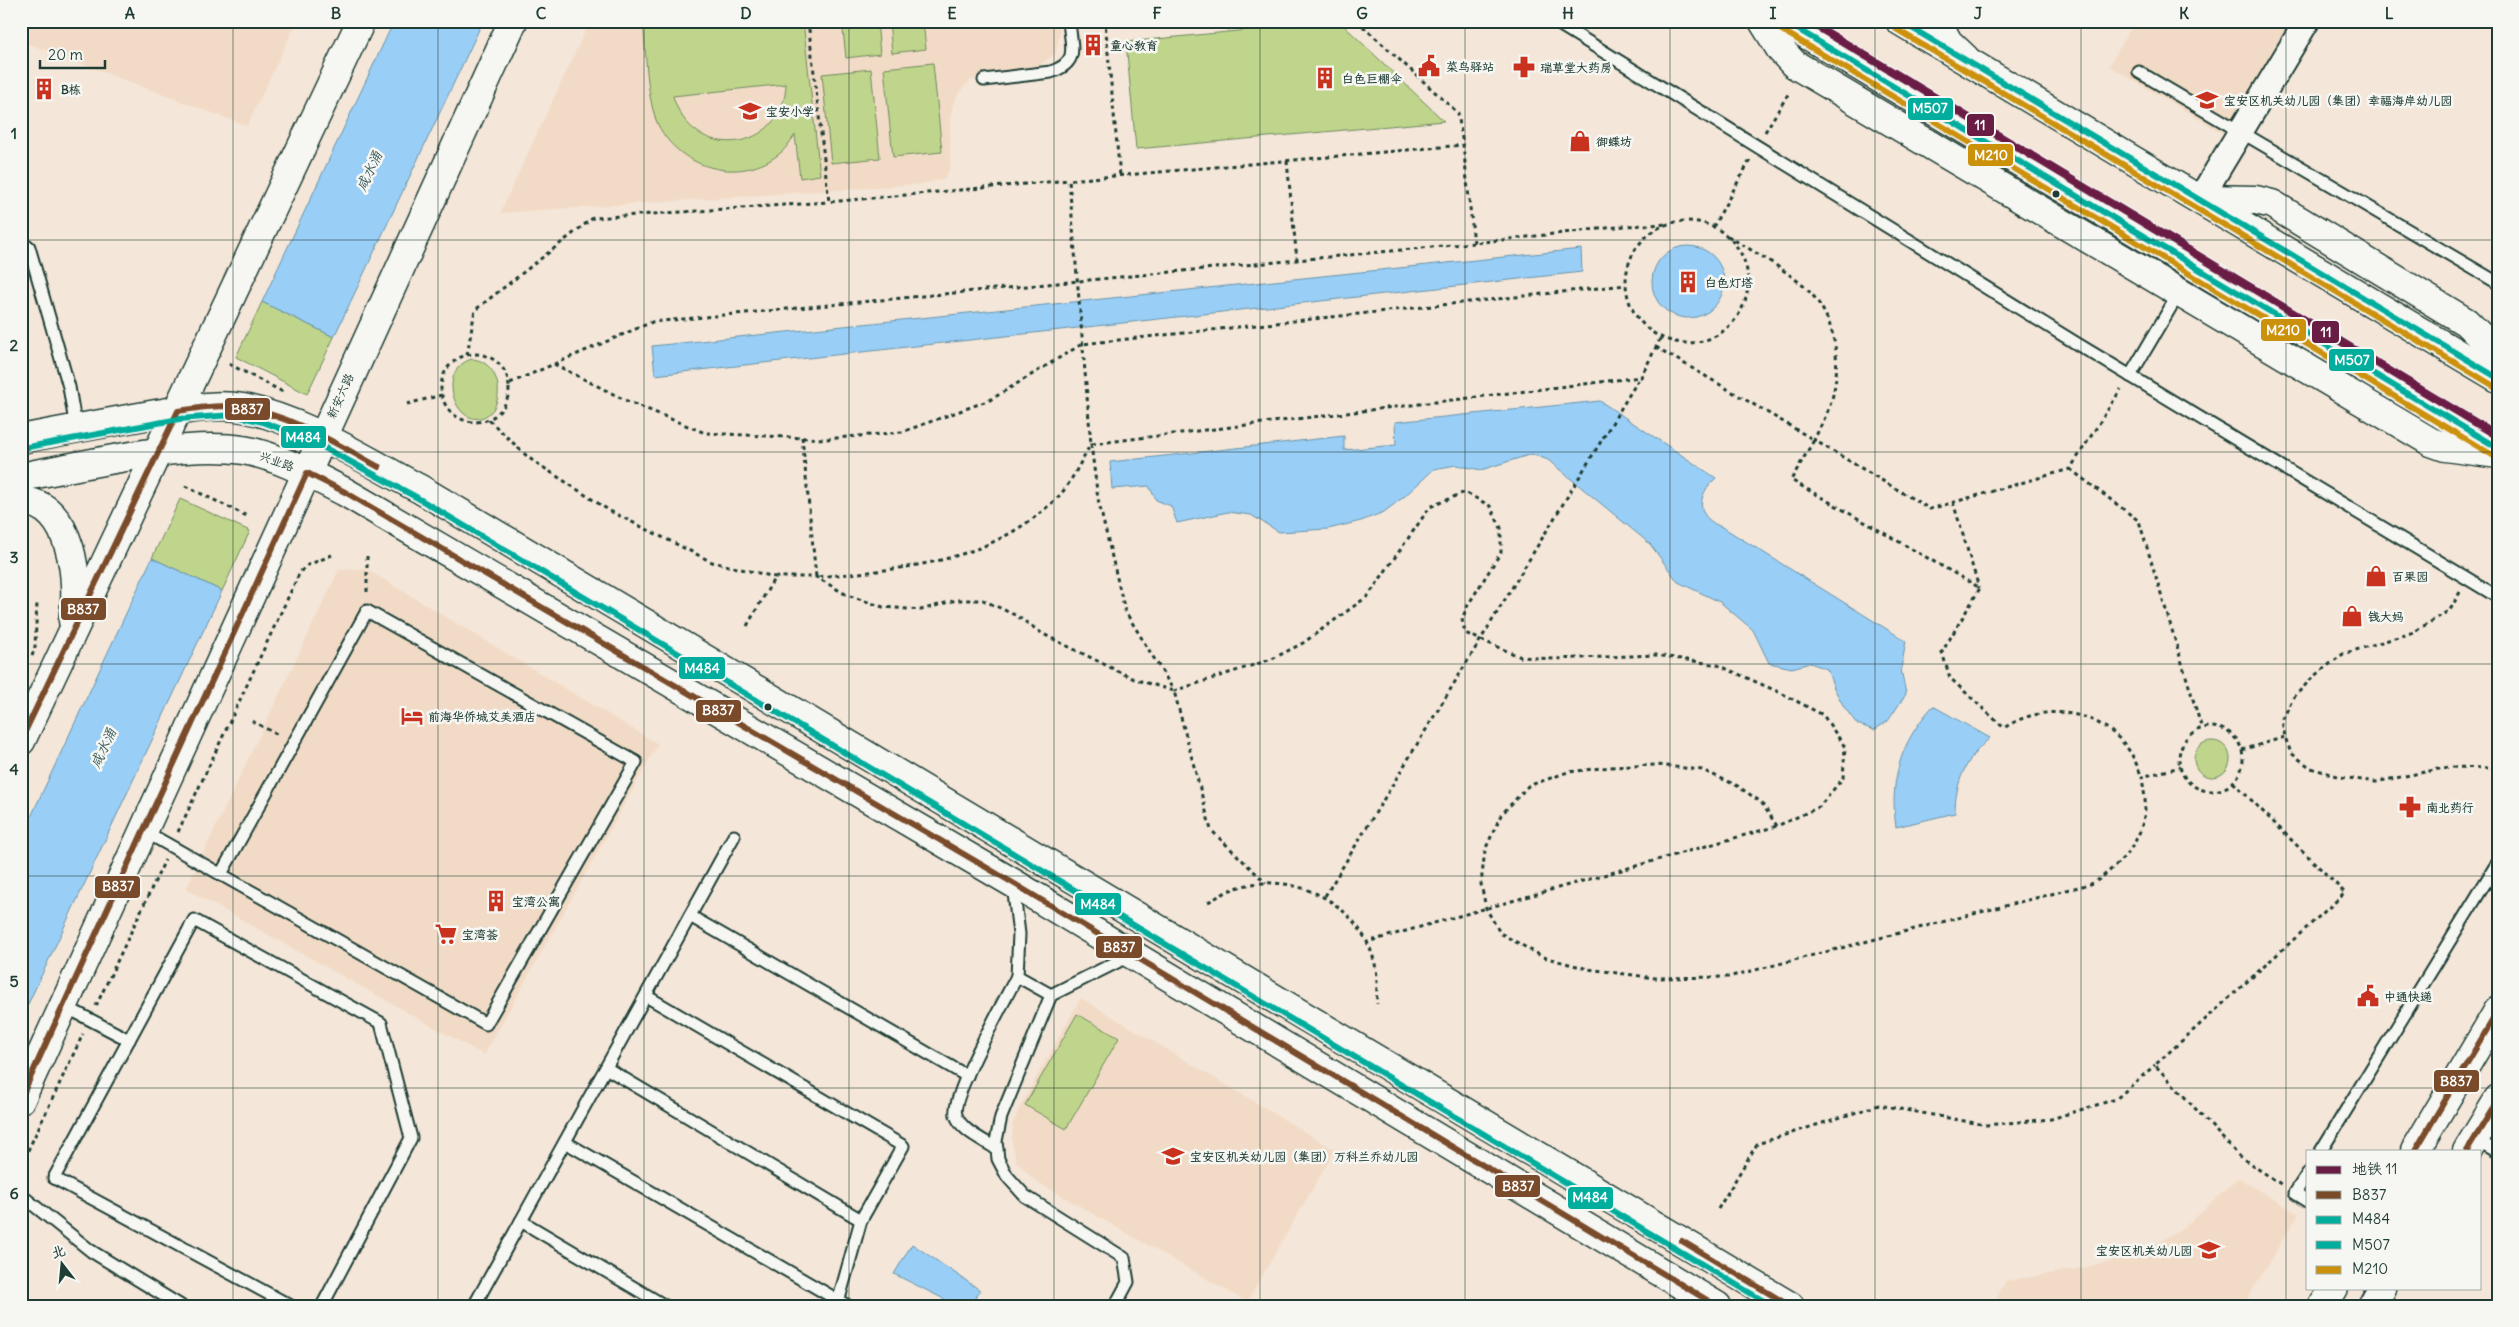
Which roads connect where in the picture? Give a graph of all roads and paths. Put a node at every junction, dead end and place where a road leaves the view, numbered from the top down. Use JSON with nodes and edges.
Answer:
{"nodes":[{"id":1,"x":361,"y":21,"type":"edge"},
{"id":2,"x":512,"y":21,"type":"edge"},
{"id":3,"x":808,"y":21,"type":"edge"},
{"id":4,"x":1069,"y":21,"type":"edge"},
{"id":5,"x":1116,"y":21,"type":"edge"},
{"id":6,"x":1358,"y":21,"type":"edge"},
{"id":7,"x":1554,"y":21,"type":"edge"},
{"id":8,"x":1762,"y":21,"type":"edge"},
{"id":9,"x":1784,"y":21,"type":"edge"},
{"id":10,"x":1900,"y":21,"type":"edge"},
{"id":11,"x":1936,"y":21,"type":"edge"},
{"id":12,"x":2307,"y":21,"type":"edge"},
{"id":13,"x":1976,"y":67,"type":"junction"},
{"id":14,"x":2139,"y":72,"type":"dead end"},
{"id":15,"x":984,"y":80,"type":"dead end"},
{"id":16,"x":2241,"y":132,"type":"junction"},
{"id":17,"x":1463,"y":145,"type":"junction"},
{"id":18,"x":1287,"y":161,"type":"junction"},
{"id":19,"x":1120,"y":176,"type":"junction"},
{"id":20,"x":1069,"y":180,"type":"junction"},
{"id":21,"x":2200,"y":199,"type":"junction"},
{"id":22,"x":828,"y":202,"type":"junction"},
{"id":23,"x":1669,"y":224,"type":"junction"},
{"id":24,"x":1728,"y":236,"type":"junction"},
{"id":25,"x":1474,"y":243,"type":"junction"},
{"id":26,"x":21,"y":246,"type":"edge"},
{"id":27,"x":1297,"y":260,"type":"junction"},
{"id":28,"x":1076,"y":281,"type":"junction"},
{"id":29,"x":2498,"y":283,"type":"edge"},
{"id":30,"x":1626,"y":285,"type":"junction"},
{"id":31,"x":2179,"y":293,"type":"junction"},
{"id":32,"x":1661,"y":337,"type":"junction"},
{"id":33,"x":1082,"y":344,"type":"junction"},
{"id":34,"x":1656,"y":347,"type":"junction"},
{"id":35,"x":2498,"y":354,"type":"edge"},
{"id":36,"x":467,"y":355,"type":"junction"},
{"id":37,"x":229,"y":364,"type":"dead end"},
{"id":38,"x":554,"y":364,"type":"junction"},
{"id":39,"x":2130,"y":376,"type":"junction"},
{"id":40,"x":1641,"y":377,"type":"junction"},
{"id":41,"x":2498,"y":378,"type":"edge"},
{"id":42,"x":510,"y":383,"type":"junction"},
{"id":43,"x":442,"y":395,"type":"junction"},
{"id":44,"x":291,"y":396,"type":"dead end"},
{"id":45,"x":407,"y":404,"type":"dead end"},
{"id":46,"x":178,"y":411,"type":"junction"},
{"id":47,"x":489,"y":420,"type":"junction"},
{"id":48,"x":76,"y":428,"type":"junction"},
{"id":49,"x":802,"y":437,"type":"junction"},
{"id":50,"x":322,"y":438,"type":"junction"},
{"id":51,"x":21,"y":439,"type":"edge"},
{"id":52,"x":1814,"y":440,"type":"junction"},
{"id":53,"x":1091,"y":444,"type":"junction"},
{"id":54,"x":2498,"y":448,"type":"edge"},
{"id":55,"x":158,"y":453,"type":"junction"},
{"id":56,"x":2498,"y":454,"type":"edge"},
{"id":57,"x":2070,"y":469,"type":"junction"},
{"id":58,"x":307,"y":473,"type":"junction"},
{"id":59,"x":21,"y":477,"type":"edge"},
{"id":60,"x":185,"y":486,"type":"dead end"},
{"id":61,"x":21,"y":502,"type":"edge"},
{"id":62,"x":1953,"y":502,"type":"junction"},
{"id":63,"x":249,"y":516,"type":"dead end"},
{"id":64,"x":367,"y":556,"type":"dead end"},
{"id":65,"x":775,"y":577,"type":"junction"},
{"id":66,"x":816,"y":577,"type":"junction"},
{"id":67,"x":2467,"y":578,"type":"junction"},
{"id":68,"x":1980,"y":588,"type":"junction"},
{"id":69,"x":2498,"y":597,"type":"edge"},
{"id":70,"x":37,"y":602,"type":"dead end"},
{"id":71,"x":367,"y":611,"type":"junction"},
{"id":72,"x":747,"y":626,"type":"dead end"},
{"id":73,"x":69,"y":640,"type":"junction"},
{"id":74,"x":1479,"y":640,"type":"junction"},
{"id":75,"x":31,"y":660,"type":"dead end"},
{"id":76,"x":1174,"y":691,"type":"junction"},
{"id":77,"x":252,"y":722,"type":"dead end"},
{"id":78,"x":2202,"y":729,"type":"junction"},
{"id":79,"x":2285,"y":737,"type":"junction"},
{"id":80,"x":21,"y":741,"type":"edge"},
{"id":81,"x":293,"y":743,"type":"junction"},
{"id":82,"x":2242,"y":750,"type":"junction"},
{"id":83,"x":2180,"y":768,"type":"junction"},
{"id":84,"x":2498,"y":772,"type":"edge"},
{"id":85,"x":2142,"y":777,"type":"junction"},
{"id":86,"x":2233,"y":782,"type":"junction"},
{"id":87,"x":1777,"y":826,"type":"junction"},
{"id":88,"x":991,"y":830,"type":"junction"},
{"id":89,"x":144,"y":831,"type":"junction"},
{"id":90,"x":734,"y":836,"type":"dead end"},
{"id":91,"x":973,"y":860,"type":"junction"},
{"id":92,"x":2498,"y":862,"type":"edge"},
{"id":93,"x":221,"y":874,"type":"junction"},
{"id":94,"x":1013,"y":883,"type":"junction"},
{"id":95,"x":1266,"y":883,"type":"junction"},
{"id":96,"x":1324,"y":896,"type":"junction"},
{"id":97,"x":1208,"y":902,"type":"dead end"},
{"id":98,"x":1486,"y":908,"type":"junction"},
{"id":99,"x":690,"y":916,"type":"junction"},
{"id":100,"x":1366,"y":942,"type":"junction"},
{"id":101,"x":1132,"y":955,"type":"junction"},
{"id":102,"x":1017,"y":976,"type":"junction"},
{"id":103,"x":1051,"y":995,"type":"junction"},
{"id":104,"x":646,"y":996,"type":"junction"},
{"id":105,"x":1376,"y":1004,"type":"dead end"},
{"id":106,"x":64,"y":1006,"type":"junction"},
{"id":107,"x":2498,"y":1011,"type":"edge"},
{"id":108,"x":129,"y":1040,"type":"junction"},
{"id":109,"x":2155,"y":1065,"type":"junction"},
{"id":110,"x":606,"y":1068,"type":"junction"},
{"id":111,"x":967,"y":1076,"type":"junction"},
{"id":112,"x":21,"y":1099,"type":"edge"},
{"id":113,"x":2498,"y":1100,"type":"edge"},
{"id":114,"x":565,"y":1142,"type":"junction"},
{"id":115,"x":2471,"y":1145,"type":"edge"},
{"id":116,"x":997,"y":1148,"type":"junction"},
{"id":117,"x":2322,"y":1150,"type":"edge"},
{"id":118,"x":2416,"y":1150,"type":"edge"},
{"id":119,"x":2498,"y":1152,"type":"edge"},
{"id":120,"x":2306,"y":1176,"type":"edge"},
{"id":121,"x":2295,"y":1193,"type":"junction"},
{"id":122,"x":21,"y":1195,"type":"edge"},
{"id":123,"x":2306,"y":1200,"type":"edge"},
{"id":124,"x":1718,"y":1209,"type":"dead end"},
{"id":125,"x":861,"y":1220,"type":"junction"},
{"id":126,"x":521,"y":1221,"type":"junction"},
{"id":127,"x":2333,"y":1290,"type":"edge"},
{"id":128,"x":2381,"y":1290,"type":"edge"},
{"id":129,"x":477,"y":1304,"type":"edge"},
{"id":130,"x":842,"y":1304,"type":"edge"},
{"id":131,"x":181,"y":1306,"type":"edge"},
{"id":132,"x":291,"y":1306,"type":"edge"},
{"id":133,"x":322,"y":1306,"type":"edge"},
{"id":134,"x":665,"y":1306,"type":"edge"},
{"id":135,"x":1115,"y":1306,"type":"edge"},
{"id":136,"x":1717,"y":1306,"type":"edge"},
{"id":137,"x":1790,"y":1306,"type":"edge"},
{"id":138,"x":2323,"y":1306,"type":"edge"},
{"id":139,"x":2372,"y":1306,"type":"edge"}],
"edges":[{"from":1,"to":46,"type":"main road"},
{"from":2,"to":50,"type":"main road","name":"新安六路"},
{"from":3,"to":22,"type":"path"},
{"from":4,"to":15,"type":"lane"},
{"from":5,"to":19,"type":"path"},
{"from":6,"to":17,"type":"path"},
{"from":7,"to":39,"type":"lane"},
{"from":8,"to":31,"type":"main road"},
{"from":9,"to":54,"type":"main road"},
{"from":10,"to":13,"type":"main road"},
{"from":11,"to":13,"type":"main road"},
{"from":12,"to":16,"type":"street"},
{"from":13,"to":21,"type":"main road"},
{"from":14,"to":16,"type":"lane"},
{"from":16,"to":21,"type":"street"},
{"from":16,"to":29,"type":"lane"},
{"from":17,"to":18,"type":"path"},
{"from":17,"to":25,"type":"path"},
{"from":18,"to":19,"type":"path"},
{"from":18,"to":27,"type":"path"},
{"from":19,"to":20,"type":"path"},
{"from":20,"to":22,"type":"path"},
{"from":20,"to":28,"type":"path"},
{"from":21,"to":35,"type":"main road"},
{"from":21,"to":41,"type":"main road"},
{"from":22,"to":36,"type":"path"},
{"from":23,"to":24,"type":"path"},
{"from":23,"to":25,"type":"path"},
{"from":23,"to":30,"type":"path"},
{"from":24,"to":32,"type":"path"},
{"from":24,"to":52,"type":"path"},
{"from":25,"to":27,"type":"path"},
{"from":26,"to":48,"type":"lane"},
{"from":27,"to":28,"type":"path"},
{"from":28,"to":33,"type":"path"},
{"from":28,"to":38,"type":"path"},
{"from":30,"to":32,"type":"path"},
{"from":30,"to":33,"type":"path"},
{"from":31,"to":39,"type":"lane"},
{"from":31,"to":56,"type":"main road"},
{"from":32,"to":34,"type":"path"},
{"from":33,"to":49,"type":"path"},
{"from":33,"to":53,"type":"path"},
{"from":34,"to":40,"type":"path"},
{"from":34,"to":52,"type":"path"},
{"from":36,"to":42,"type":"path"},
{"from":36,"to":43,"type":"path"},
{"from":37,"to":44,"type":"path"},
{"from":38,"to":42,"type":"path"},
{"from":38,"to":49,"type":"path"},
{"from":39,"to":57,"type":"path"},
{"from":39,"to":67,"type":"lane"},
{"from":40,"to":53,"type":"path"},
{"from":40,"to":74,"type":"path"},
{"from":42,"to":47,"type":"path"},
{"from":43,"to":45,"type":"path"},
{"from":43,"to":47,"type":"path"},
{"from":46,"to":48,"type":"main road"},
{"from":46,"to":50,"type":"main road"},
{"from":46,"to":55,"type":"main road"},
{"from":47,"to":65,"type":"path"},
{"from":48,"to":51,"type":"main road"},
{"from":49,"to":66,"type":"path"},
{"from":50,"to":58,"type":"main road","name":"新安六路"},
{"from":50,"to":88,"type":"main road"},
{"from":52,"to":62,"type":"path"},
{"from":52,"to":68,"type":"path"},
{"from":53,"to":66,"type":"path"},
{"from":53,"to":76,"type":"path"},
{"from":55,"to":58,"type":"main road","name":"兴业路"},
{"from":55,"to":59,"type":"main road","name":"兴业路"},
{"from":55,"to":73,"type":"main road"},
{"from":57,"to":62,"type":"path"},
{"from":57,"to":78,"type":"path"},
{"from":58,"to":89,"type":"main road","name":"新安六路"},
{"from":58,"to":91,"type":"main road","name":"兴业路"},
{"from":60,"to":63,"type":"path"},
{"from":61,"to":73,"type":"main road"},
{"from":62,"to":68,"type":"path"},
{"from":64,"to":71,"type":"path"},
{"from":65,"to":66,"type":"path"},
{"from":65,"to":72,"type":"path"},
{"from":66,"to":76,"type":"path"},
{"from":67,"to":69,"type":"lane"},
{"from":67,"to":79,"type":"path"},
{"from":68,"to":85,"type":"path"},
{"from":70,"to":75,"type":"path"},
{"from":71,"to":81,"type":"lane"},
{"from":71,"to":93,"type":"lane"},
{"from":73,"to":80,"type":"main road"},
{"from":74,"to":76,"type":"path"},
{"from":74,"to":87,"type":"path"},
{"from":74,"to":96,"type":"path"},
{"from":76,"to":95,"type":"path"},
{"from":77,"to":81,"type":"path"},
{"from":78,"to":82,"type":"path"},
{"from":78,"to":83,"type":"path"},
{"from":79,"to":82,"type":"path"},
{"from":79,"to":84,"type":"path"},
{"from":81,"to":93,"type":"lane"},
{"from":82,"to":86,"type":"path"},
{"from":83,"to":85,"type":"path"},
{"from":83,"to":86,"type":"path"},
{"from":85,"to":98,"type":"path"},
{"from":86,"to":109,"type":"path"},
{"from":87,"to":98,"type":"path"},
{"from":87,"to":98,"type":"path"},
{"from":88,"to":91,"type":"main road"},
{"from":88,"to":137,"type":"main road"},
{"from":89,"to":93,"type":"lane"},
{"from":89,"to":106,"type":"main road","name":"新安六路"},
{"from":90,"to":99,"type":"lane"},
{"from":91,"to":94,"type":"main road","name":"兴业路"},
{"from":92,"to":117,"type":"lane"},
{"from":94,"to":101,"type":"main road","name":"兴业路"},
{"from":94,"to":102,"type":"lane"},
{"from":95,"to":96,"type":"path"},
{"from":95,"to":97,"type":"path"},
{"from":96,"to":100,"type":"path"},
{"from":98,"to":100,"type":"path"},
{"from":99,"to":104,"type":"lane"},
{"from":99,"to":111,"type":"lane"},
{"from":100,"to":105,"type":"path"},
{"from":101,"to":103,"type":"lane"},
{"from":101,"to":136,"type":"main road","name":"兴业路"},
{"from":102,"to":103,"type":"lane"},
{"from":102,"to":111,"type":"lane"},
{"from":103,"to":116,"type":"lane"},
{"from":104,"to":110,"type":"lane"},
{"from":104,"to":125,"type":"lane"},
{"from":106,"to":108,"type":"lane"},
{"from":106,"to":112,"type":"main road","name":"新安六路"},
{"from":107,"to":118,"type":"main road"},
{"from":108,"to":132,"type":"lane"},
{"from":108,"to":133,"type":"lane"},
{"from":109,"to":121,"type":"path"},
{"from":109,"to":124,"type":"path"},
{"from":110,"to":114,"type":"lane"},
{"from":110,"to":125,"type":"lane"},
{"from":111,"to":116,"type":"lane"},
{"from":113,"to":115,"type":"main road"},
{"from":114,"to":126,"type":"lane"},
{"from":114,"to":130,"type":"lane"},
{"from":115,"to":119,"type":"lane"},
{"from":116,"to":135,"type":"lane"},
{"from":120,"to":121,"type":"lane"},
{"from":121,"to":123,"type":"lane"},
{"from":122,"to":131,"type":"lane"},
{"from":125,"to":130,"type":"lane"},
{"from":126,"to":129,"type":"lane"},
{"from":126,"to":134,"type":"lane"},
{"from":127,"to":138,"type":"main road"},
{"from":128,"to":139,"type":"main road"}]}
